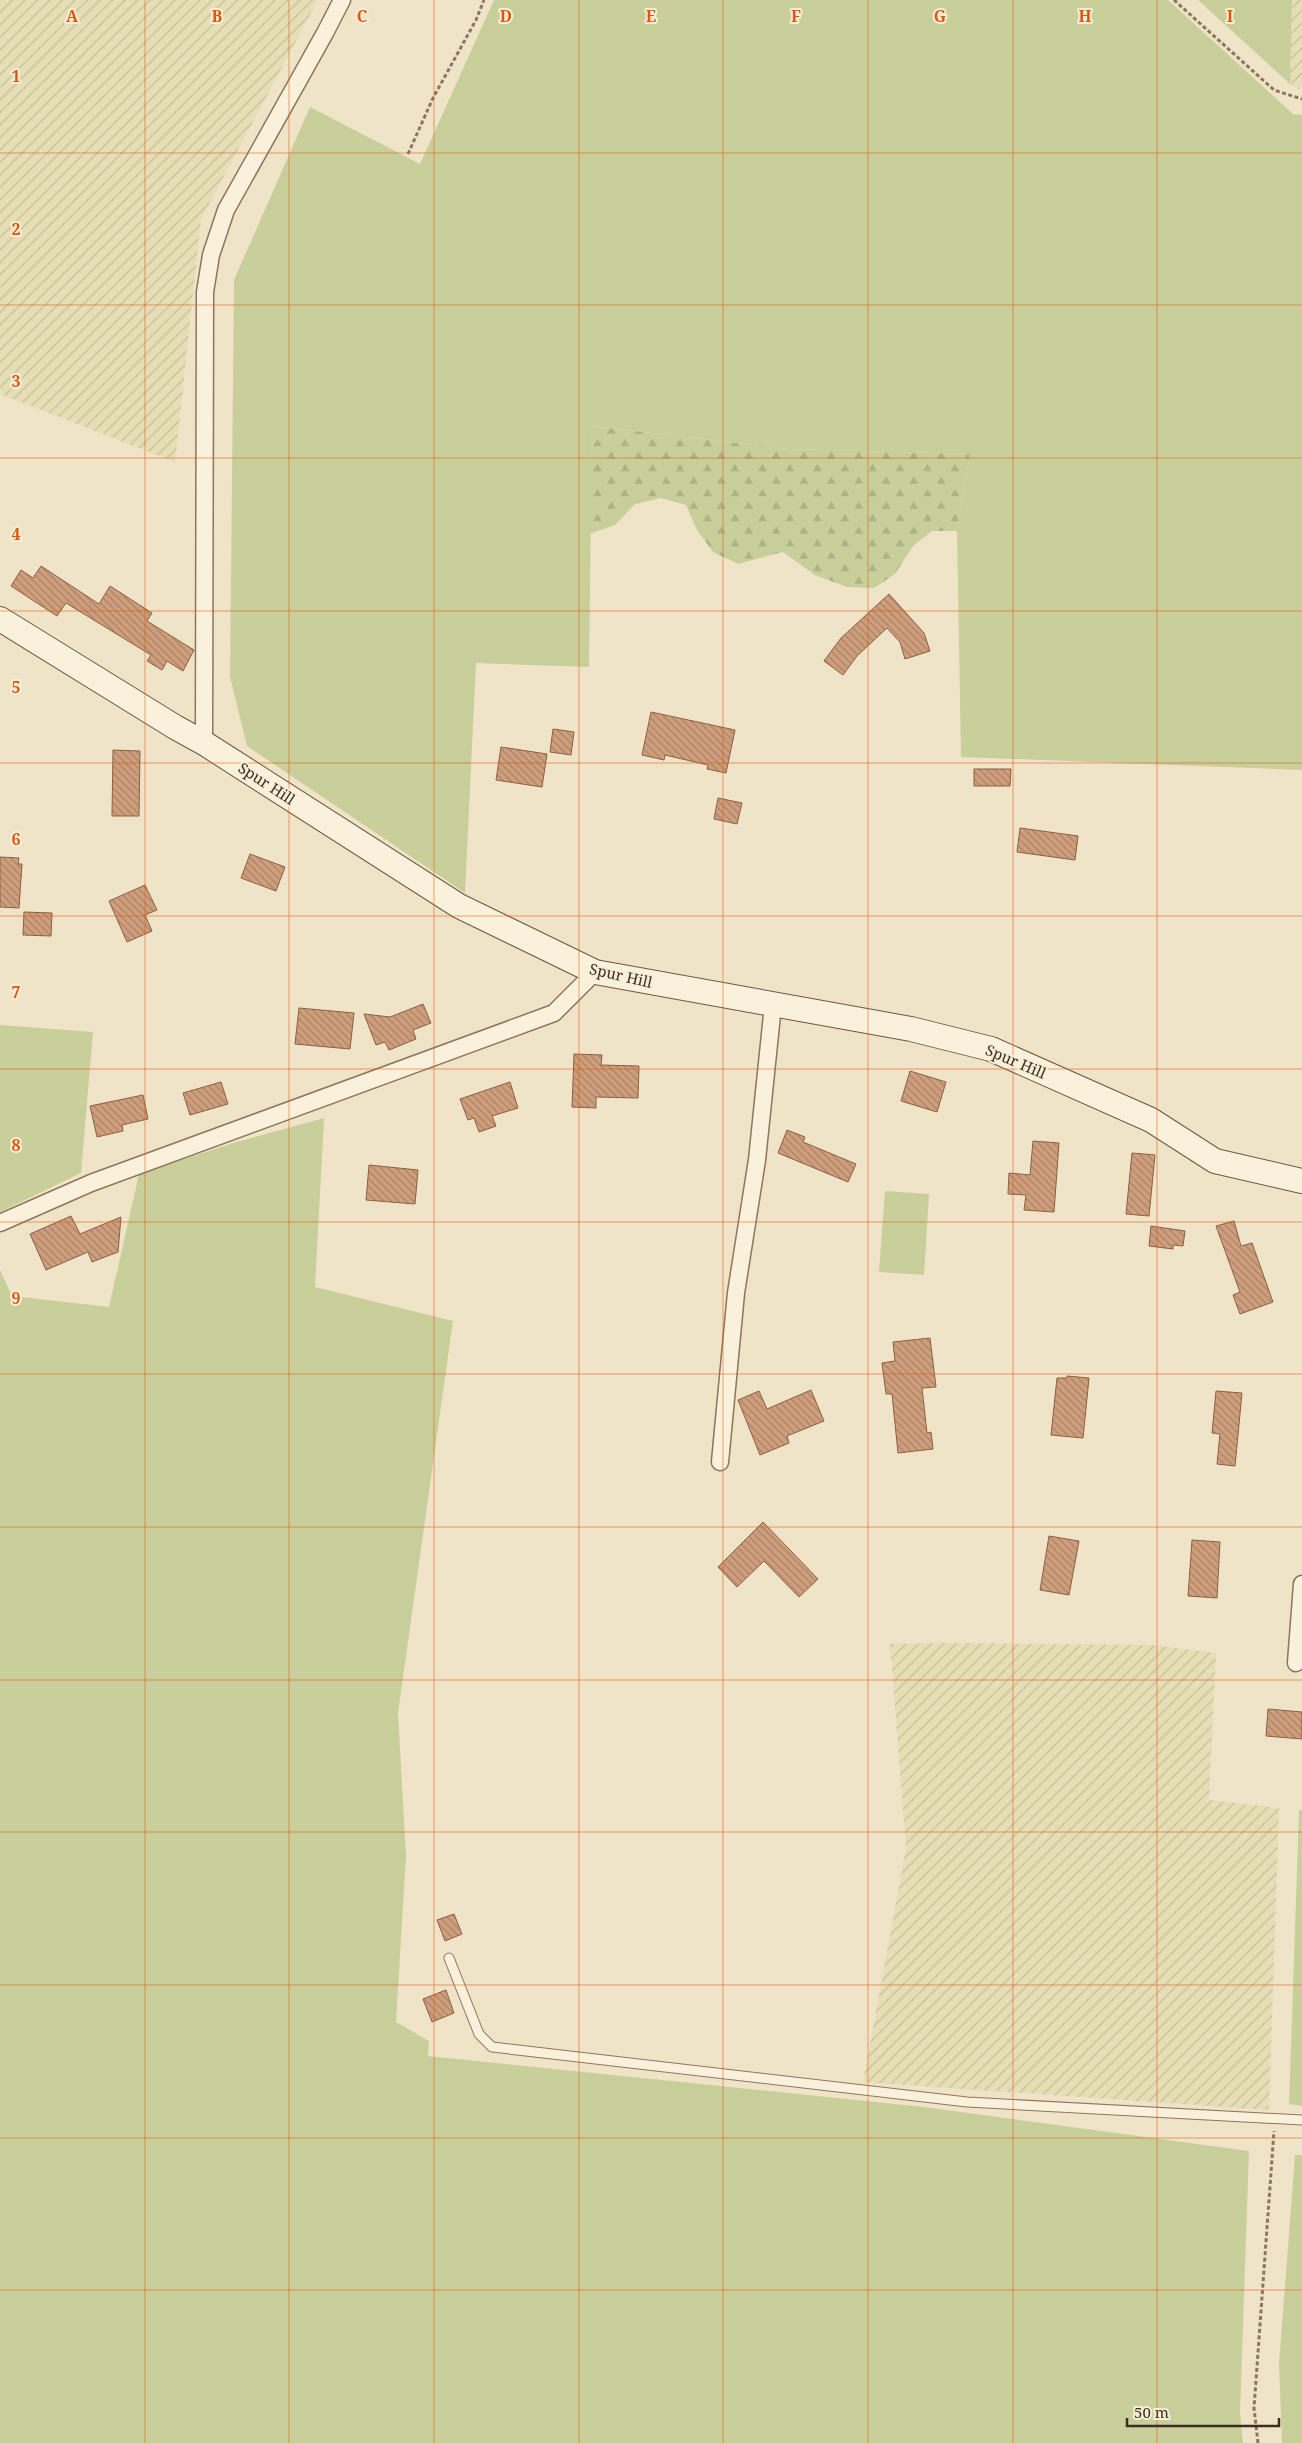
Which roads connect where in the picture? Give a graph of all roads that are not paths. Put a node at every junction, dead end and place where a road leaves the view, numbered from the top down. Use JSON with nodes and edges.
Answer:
{"nodes":[{"id":1,"x":342,"y":0,"type":"edge"},
{"id":2,"x":0,"y":619,"type":"edge"},
{"id":3,"x":204,"y":743,"type":"junction"},
{"id":4,"x":594,"y":972,"type":"junction"},
{"id":5,"x":773,"y":1006,"type":"junction"},
{"id":6,"x":1302,"y":1181,"type":"edge"},
{"id":7,"x":0,"y":1223,"type":"edge"},
{"id":8,"x":720,"y":1462,"type":"dead end"},
{"id":9,"x":1302,"y":1584,"type":"edge"},
{"id":10,"x":1296,"y":1662,"type":"dead end"},
{"id":11,"x":449,"y":1958,"type":"dead end"},
{"id":12,"x":1302,"y":2120,"type":"edge"}],
"edges":[{"from":1,"to":3,"type":"street"},
{"from":2,"to":3,"type":"street","name":"Spur Hill"},
{"from":3,"to":4,"type":"street","name":"Spur Hill"},
{"from":4,"to":5,"type":"street","name":"Spur Hill"},
{"from":4,"to":7,"type":"street"},
{"from":5,"to":6,"type":"street","name":"Spur Hill"},
{"from":5,"to":8,"type":"street"},
{"from":9,"to":10,"type":"street"},
{"from":11,"to":12,"type":"lane"}]}
